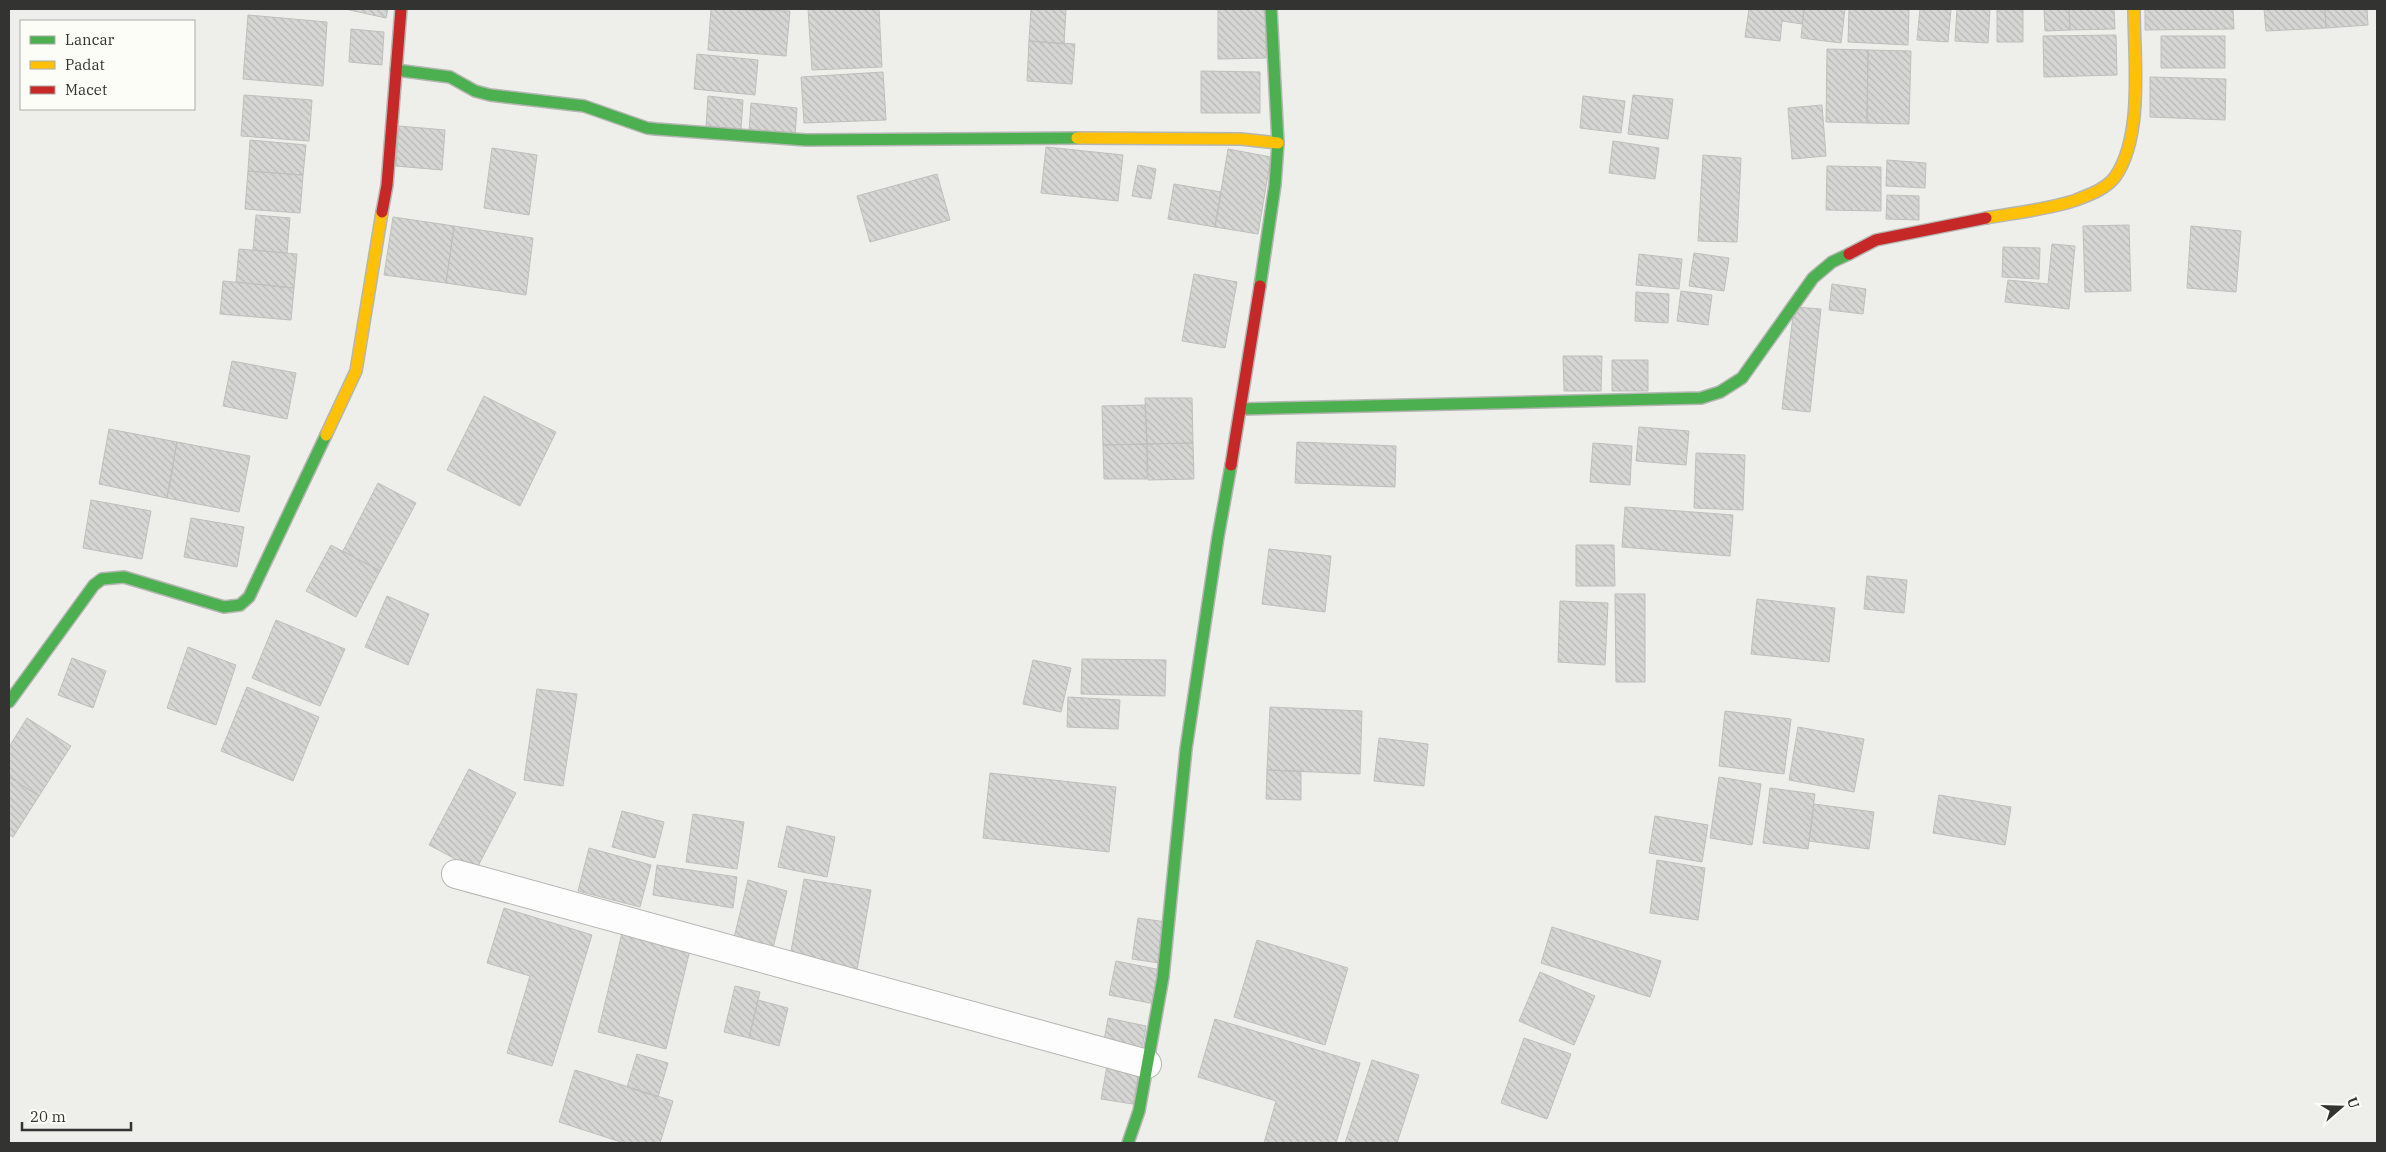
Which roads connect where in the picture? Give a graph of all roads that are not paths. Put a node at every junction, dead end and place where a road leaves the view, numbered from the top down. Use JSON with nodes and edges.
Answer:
{"nodes":[{"id":1,"x":401,"y":9,"type":"edge"},
{"id":2,"x":1271,"y":9,"type":"edge"},
{"id":3,"x":2134,"y":9,"type":"edge"},
{"id":4,"x":396,"y":70,"type":"junction"},
{"id":5,"x":1278,"y":143,"type":"junction"},
{"id":6,"x":1242,"y":409,"type":"junction"},
{"id":7,"x":9,"y":702,"type":"edge"},
{"id":8,"x":456,"y":874,"type":"dead end"},
{"id":9,"x":1147,"y":1064,"type":"junction"},
{"id":10,"x":1128,"y":1143,"type":"edge"}],
"edges":[{"from":1,"to":4,"type":"street"},
{"from":2,"to":5,"type":"street"},
{"from":3,"to":6,"type":"street"},
{"from":4,"to":5,"type":"street"},
{"from":4,"to":7,"type":"street"},
{"from":5,"to":6,"type":"street"},
{"from":6,"to":9,"type":"street"},
{"from":8,"to":9,"type":"street"},
{"from":9,"to":10,"type":"street"}]}
